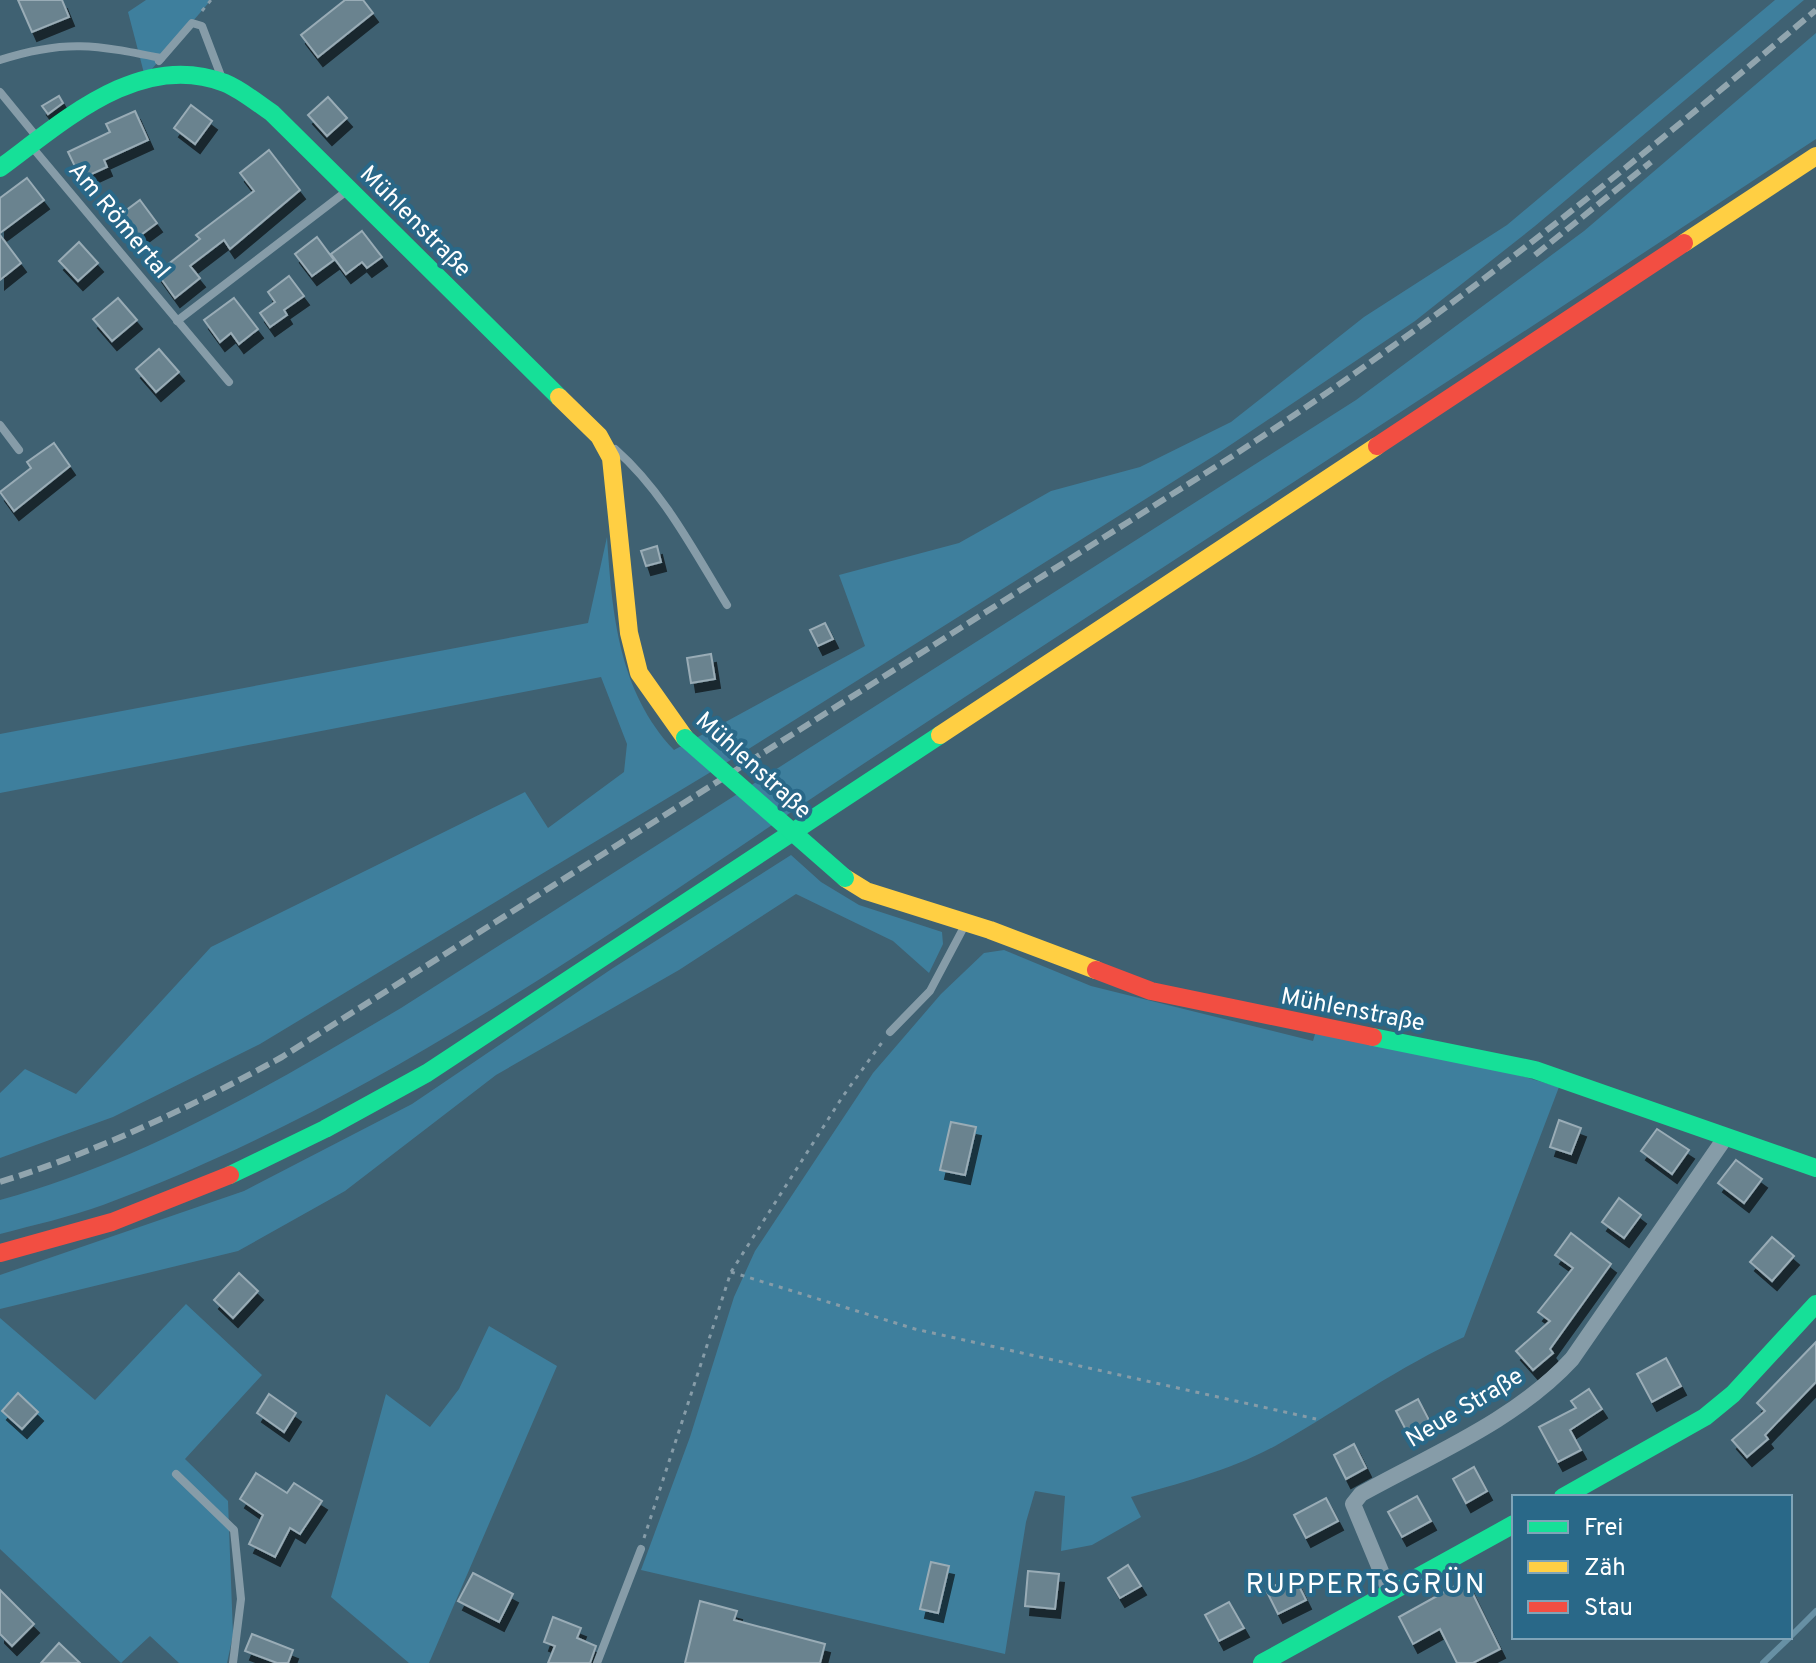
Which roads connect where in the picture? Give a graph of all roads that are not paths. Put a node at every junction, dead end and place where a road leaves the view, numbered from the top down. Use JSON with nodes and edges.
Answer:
{"nodes":[{"id":1,"x":161,"y":58,"type":"junction"},
{"id":2,"x":0,"y":60,"type":"edge"},
{"id":3,"x":145,"y":77,"type":"junction"},
{"id":4,"x":225,"y":83,"type":"junction"},
{"id":5,"x":0,"y":92,"type":"edge"},
{"id":6,"x":35,"y":143,"type":"junction"},
{"id":7,"x":1816,"y":156,"type":"edge"},
{"id":8,"x":0,"y":168,"type":"edge"},
{"id":9,"x":349,"y":190,"type":"junction"},
{"id":10,"x":177,"y":321,"type":"junction"},
{"id":11,"x":229,"y":382,"type":"dead end"},
{"id":12,"x":0,"y":425,"type":"edge"},
{"id":13,"x":599,"y":436,"type":"junction"},
{"id":14,"x":19,"y":450,"type":"dead end"},
{"id":15,"x":727,"y":605,"type":"dead end"},
{"id":16,"x":966,"y":922,"type":"junction"},
{"id":17,"x":890,"y":1032,"type":"road end"},
{"id":18,"x":1725,"y":1138,"type":"junction"},
{"id":19,"x":1816,"y":1168,"type":"edge"},
{"id":20,"x":0,"y":1253,"type":"edge"},
{"id":21,"x":1816,"y":1304,"type":"edge"},
{"id":22,"x":176,"y":1474,"type":"dead end"},
{"id":23,"x":1567,"y":1495,"type":"edge"},
{"id":24,"x":1512,"y":1525,"type":"edge"},
{"id":25,"x":641,"y":1549,"type":"road end"},
{"id":26,"x":1390,"y":1593,"type":"junction"},
{"id":27,"x":233,"y":1663,"type":"edge"},
{"id":28,"x":597,"y":1663,"type":"edge"},
{"id":29,"x":1262,"y":1663,"type":"edge"}],
"edges":[{"from":1,"to":2,"type":"lane"},
{"from":1,"to":3,"type":"lane"},
{"from":1,"to":4,"type":"lane"},
{"from":3,"to":4,"type":"street","name":"Mühlenstraße"},
{"from":3,"to":6,"type":"street","name":"Mühlenstraße"},
{"from":4,"to":9,"type":"street","name":"Mühlenstraße"},
{"from":5,"to":6,"type":"lane","name":"Am Römertal"},
{"from":6,"to":8,"type":"street","name":"Mühlenstraße"},
{"from":6,"to":10,"type":"lane","name":"Am Römertal"},
{"from":7,"to":20,"type":"street"},
{"from":9,"to":10,"type":"lane"},
{"from":9,"to":13,"type":"street","name":"Mühlenstraße"},
{"from":10,"to":11,"type":"lane","name":"Am Römertal"},
{"from":12,"to":14,"type":"lane"},
{"from":13,"to":15,"type":"lane"},
{"from":13,"to":16,"type":"street","name":"Mühlenstraße","bridge":true},
{"from":16,"to":17,"type":"lane"},
{"from":16,"to":18,"type":"street","name":"Mühlenstraße"},
{"from":18,"to":19,"type":"street","name":"Mühlenstraße"},
{"from":18,"to":26,"type":"street","name":"Neue Straße"},
{"from":21,"to":23,"type":"street"},
{"from":22,"to":27,"type":"lane"},
{"from":24,"to":26,"type":"street"},
{"from":25,"to":28,"type":"lane"},
{"from":26,"to":29,"type":"street"}]}
